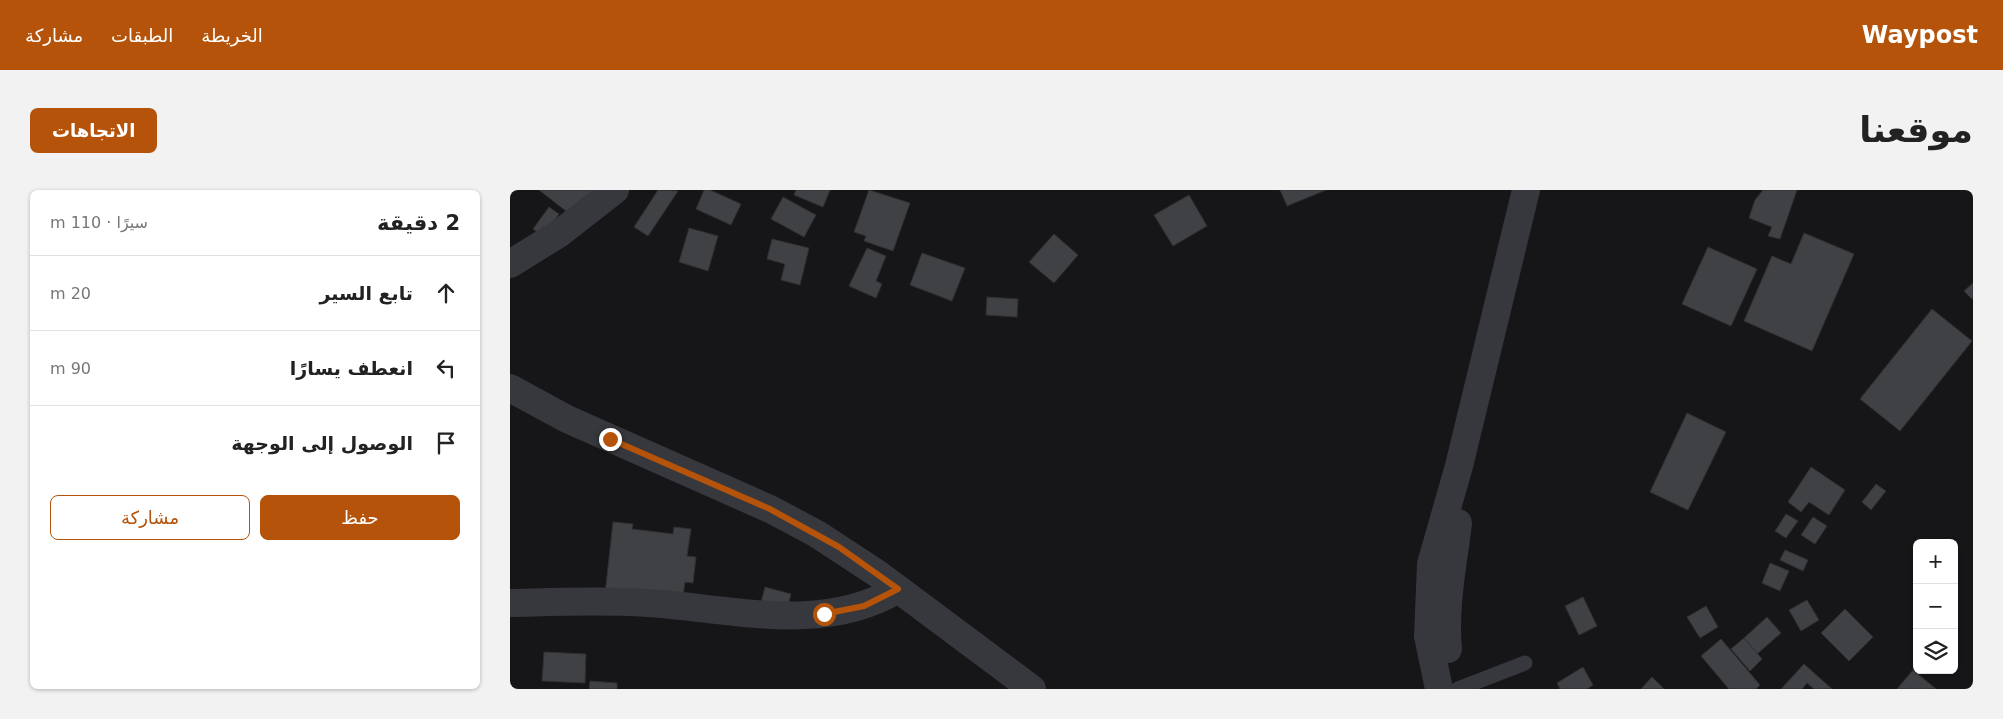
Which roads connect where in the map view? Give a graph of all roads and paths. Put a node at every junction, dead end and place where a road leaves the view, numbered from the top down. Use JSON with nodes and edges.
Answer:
{"nodes":[{"id":1,"x":615,"y":190,"type":"edge"},
{"id":2,"x":1526,"y":190,"type":"edge"},
{"id":3,"x":510,"y":264,"type":"edge"},
{"id":4,"x":510,"y":388,"type":"edge"},
{"id":5,"x":1459,"y":466,"type":"junction"},
{"id":6,"x":898,"y":589,"type":"junction"},
{"id":7,"x":510,"y":603,"type":"edge"},
{"id":8,"x":1525,"y":664,"type":"dead end"},
{"id":9,"x":1032,"y":689,"type":"edge"},
{"id":10,"x":1439,"y":689,"type":"edge"},
{"id":11,"x":1454,"y":689,"type":"edge"},
{"id":12,"x":1458,"y":689,"type":"edge"}],
"edges":[{"from":1,"to":3,"type":"street"},
{"from":2,"to":5,"type":"street"},
{"from":4,"to":6,"type":"street"},
{"from":5,"to":10,"type":"street"},
{"from":5,"to":11,"type":"street"},
{"from":6,"to":7,"type":"street"},
{"from":6,"to":9,"type":"street"},
{"from":8,"to":12,"type":"lane"}]}
